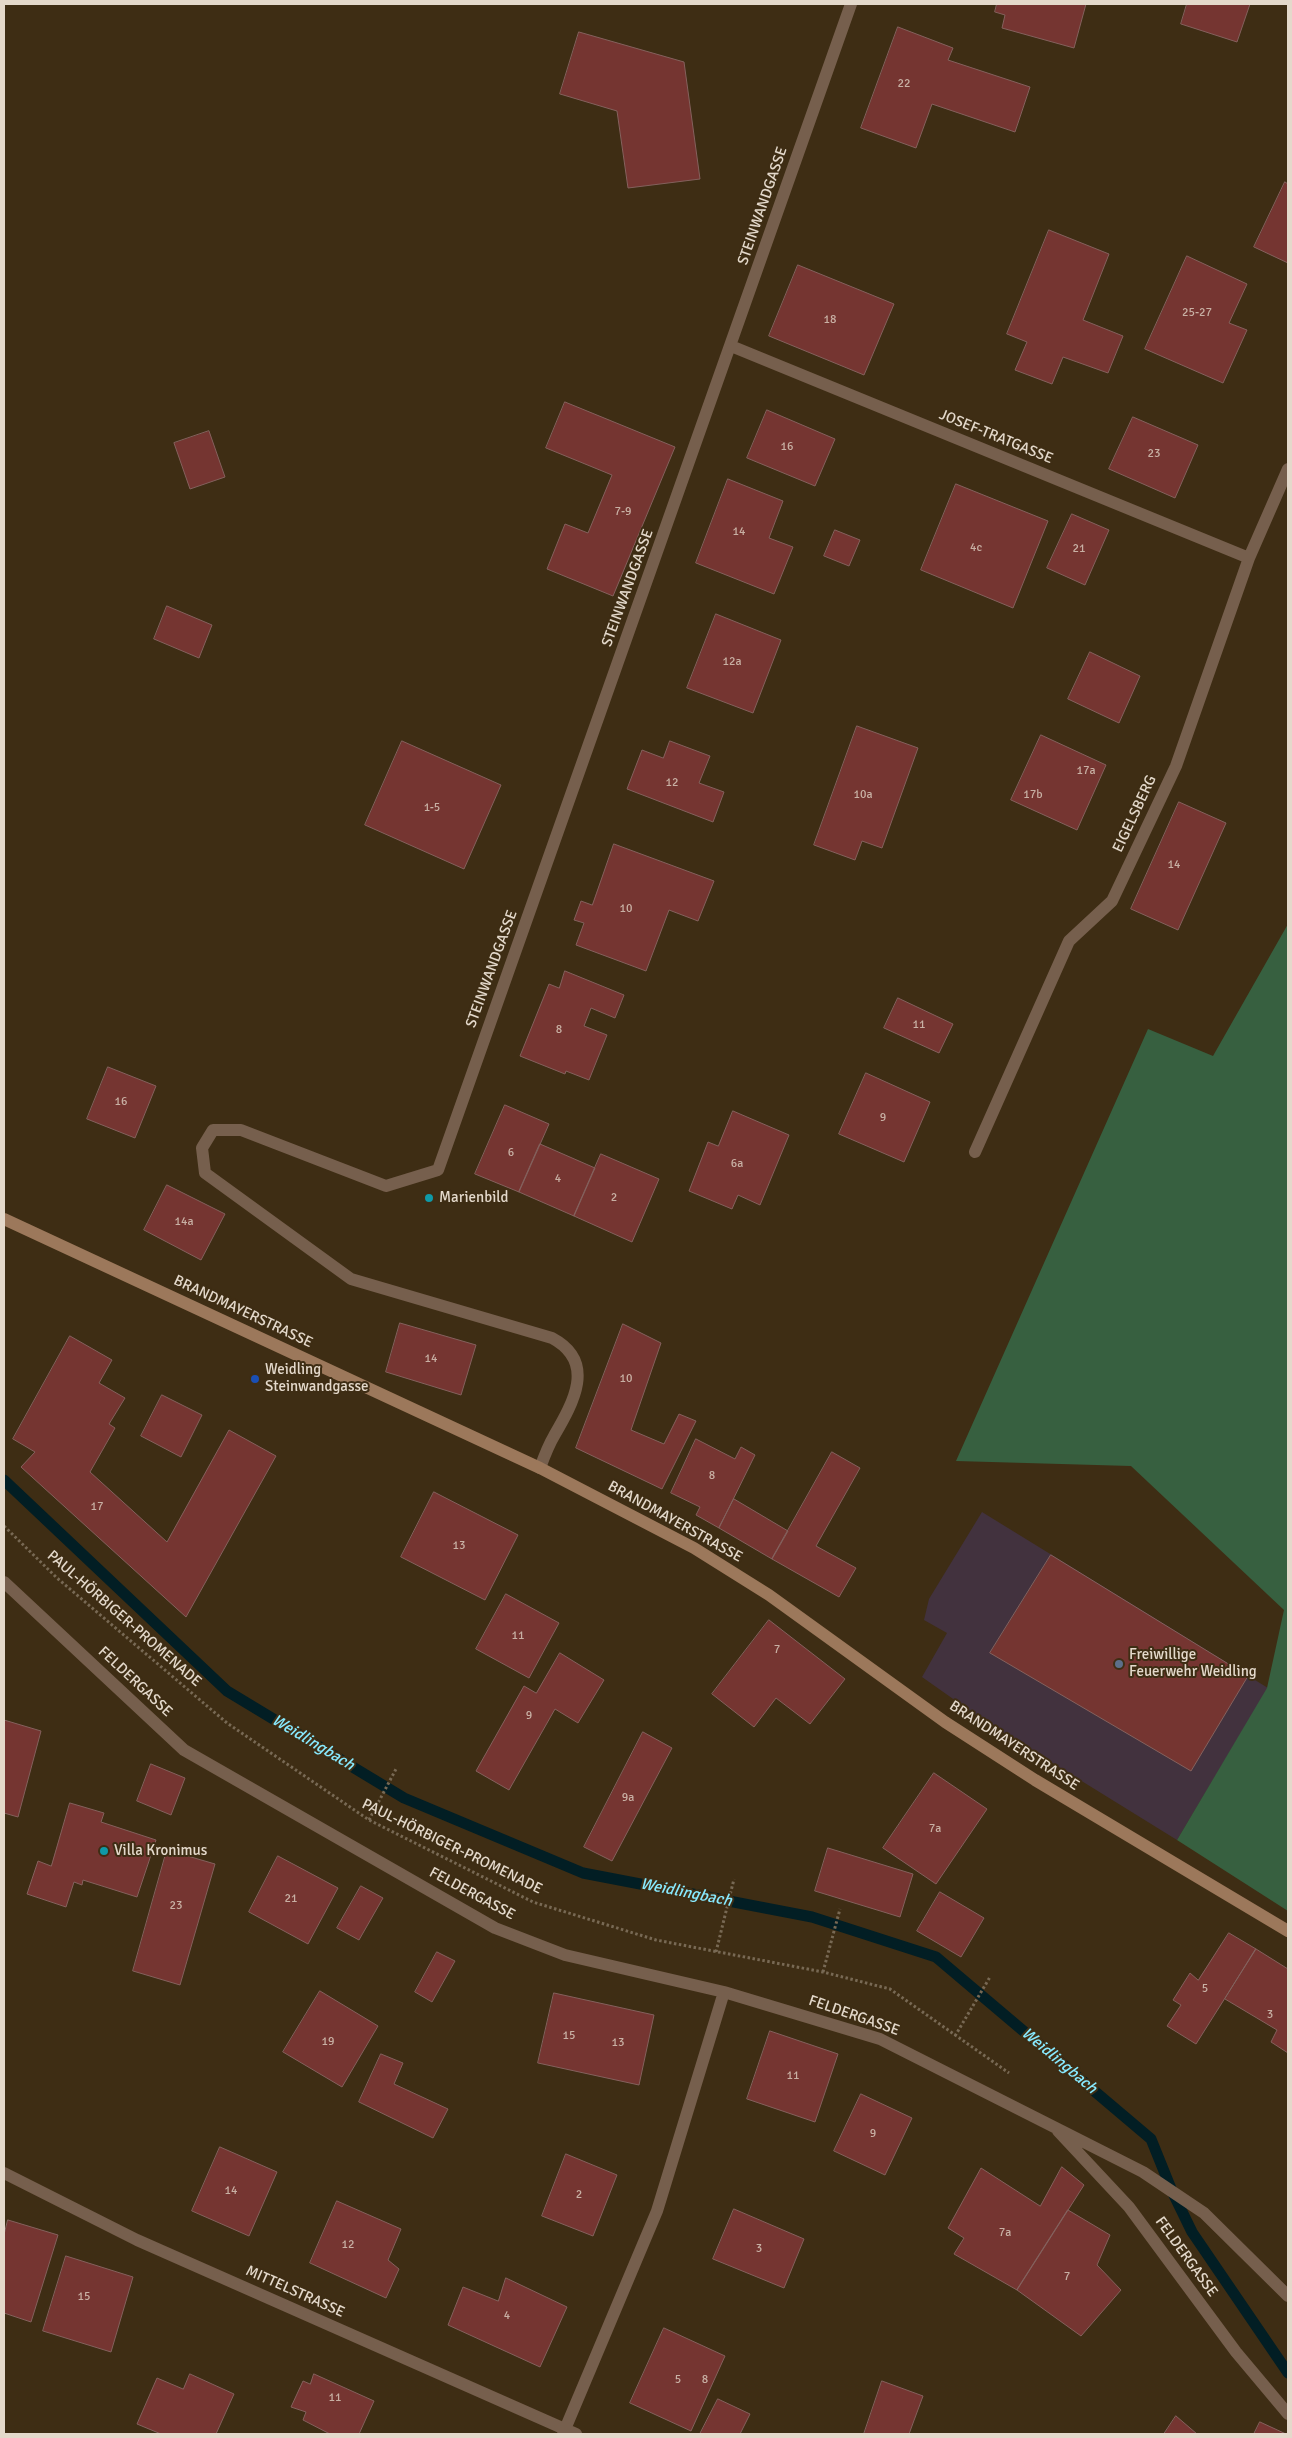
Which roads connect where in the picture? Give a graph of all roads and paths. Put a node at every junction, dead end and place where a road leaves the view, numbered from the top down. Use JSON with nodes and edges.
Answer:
{"nodes":[{"id":1,"x":851,"y":4,"type":"edge"},
{"id":2,"x":731,"y":346,"type":"junction"},
{"id":3,"x":1288,"y":469,"type":"edge"},
{"id":4,"x":1249,"y":558,"type":"junction"},
{"id":5,"x":975,"y":1152,"type":"dead end"},
{"id":6,"x":4,"y":1219,"type":"edge"},
{"id":7,"x":540,"y":1468,"type":"junction"},
{"id":8,"x":4,"y":1526,"type":"edge"},
{"id":9,"x":4,"y":1582,"type":"edge"},
{"id":10,"x":396,"y":1769,"type":"dead end"},
{"id":11,"x":369,"y":1820,"type":"junction"},
{"id":12,"x":734,"y":1879,"type":"dead end"},
{"id":13,"x":840,"y":1909,"type":"dead end"},
{"id":14,"x":1288,"y":1931,"type":"edge"},
{"id":15,"x":716,"y":1952,"type":"junction"},
{"id":16,"x":823,"y":1972,"type":"junction"},
{"id":17,"x":990,"y":1976,"type":"dead end"},
{"id":18,"x":724,"y":1992,"type":"junction"},
{"id":19,"x":955,"y":2036,"type":"junction"},
{"id":20,"x":1010,"y":2074,"type":"dead end"},
{"id":21,"x":1051,"y":2124,"type":"junction"},
{"id":22,"x":4,"y":2173,"type":"edge"},
{"id":23,"x":1288,"y":2296,"type":"edge"},
{"id":24,"x":1288,"y":2414,"type":"edge"},
{"id":25,"x":568,"y":2433,"type":"edge"}],
"edges":[{"from":1,"to":2,"type":"street","name":"STEINWANDGASSE"},
{"from":2,"to":4,"type":"street","name":"JOSEF-TRATGASSE"},
{"from":2,"to":7,"type":"street","name":"STEINWANDGASSE"},
{"from":3,"to":4,"type":"street","name":"EIGELSBERG"},
{"from":4,"to":5,"type":"street","name":"EIGELSBERG"},
{"from":6,"to":7,"type":"main road","name":"BRANDMAYERSTRASSE"},
{"from":7,"to":14,"type":"main road","name":"BRANDMAYERSTRASSE"},
{"from":8,"to":11,"type":"path","name":"PAUL-HÖRBIGER-PROMENADE"},
{"from":9,"to":18,"type":"street","name":"FELDERGASSE"},
{"from":10,"to":11,"type":"path"},
{"from":11,"to":15,"type":"path","name":"PAUL-HÖRBIGER-PROMENADE"},
{"from":12,"to":15,"type":"path"},
{"from":13,"to":16,"type":"path"},
{"from":15,"to":16,"type":"path","name":"PAUL-HÖRBIGER-PROMENADE"},
{"from":16,"to":19,"type":"path","name":"PAUL-HÖRBIGER-PROMENADE"},
{"from":17,"to":19,"type":"path"},
{"from":18,"to":21,"type":"street","name":"FELDERGASSE"},
{"from":18,"to":25,"type":"street"},
{"from":19,"to":20,"type":"path","name":"PAUL-HÖRBIGER-PROMENADE"},
{"from":21,"to":23,"type":"street","name":"FELDERGASSE"},
{"from":21,"to":24,"type":"street","name":"FELDERGASSE"},
{"from":22,"to":25,"type":"street","name":"MITTELSTRASSE"}]}
